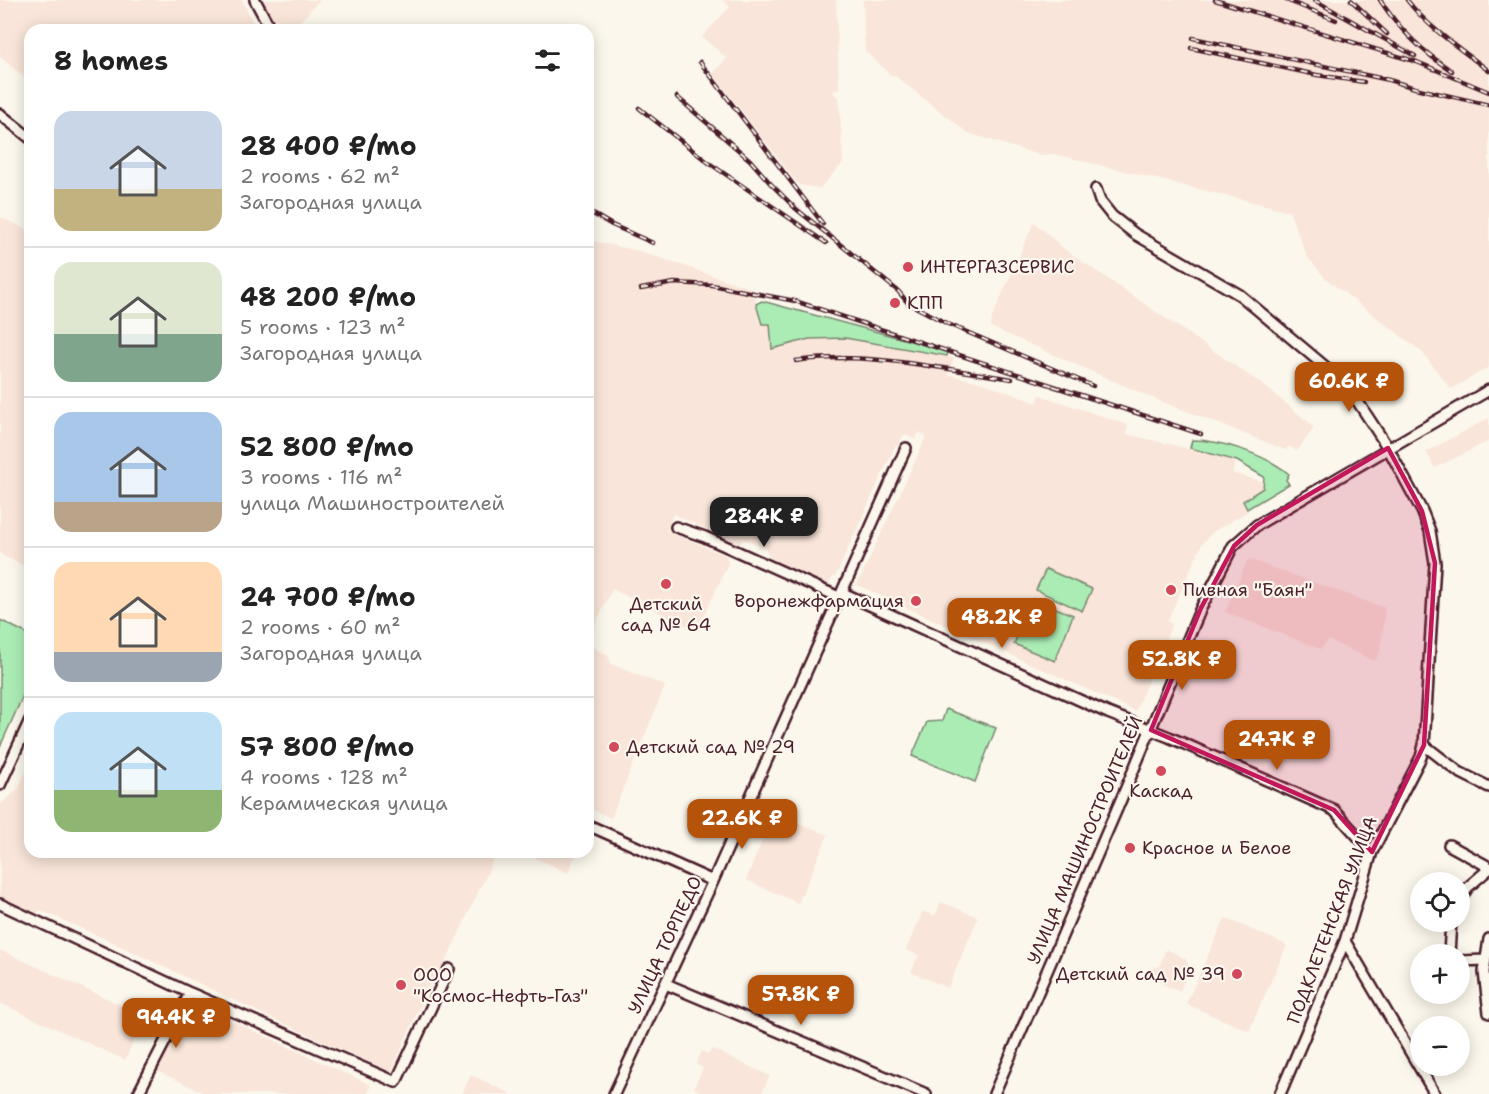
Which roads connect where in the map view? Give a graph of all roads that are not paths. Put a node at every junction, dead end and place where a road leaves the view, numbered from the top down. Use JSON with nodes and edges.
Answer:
{"nodes":[{"id":1,"x":255,"y":0,"type":"edge"},
{"id":2,"x":268,"y":24,"type":"edge"},
{"id":3,"x":0,"y":114,"type":"edge"},
{"id":4,"x":24,"y":133,"type":"edge"},
{"id":5,"x":1096,"y":189,"type":"dead end"},
{"id":6,"x":1489,"y":390,"type":"edge"},
{"id":7,"x":906,"y":448,"type":"dead end"},
{"id":8,"x":1389,"y":448,"type":"junction"},
{"id":9,"x":676,"y":527,"type":"dead end"},
{"id":10,"x":842,"y":595,"type":"junction"},
{"id":11,"x":1151,"y":730,"type":"junction"},
{"id":12,"x":24,"y":733,"type":"edge"},
{"id":13,"x":1424,"y":745,"type":"junction"},
{"id":14,"x":0,"y":785,"type":"edge"},
{"id":15,"x":1489,"y":787,"type":"edge"},
{"id":16,"x":594,"y":828,"type":"edge"},
{"id":17,"x":1449,"y":845,"type":"dead end"},
{"id":18,"x":1372,"y":852,"type":"junction"},
{"id":19,"x":1489,"y":868,"type":"edge"},
{"id":20,"x":713,"y":881,"type":"junction"},
{"id":21,"x":1470,"y":885,"type":"edge"},
{"id":22,"x":0,"y":904,"type":"edge"},
{"id":23,"x":1489,"y":939,"type":"edge"},
{"id":24,"x":1345,"y":941,"type":"junction"},
{"id":25,"x":1485,"y":960,"type":"junction"},
{"id":26,"x":1470,"y":961,"type":"edge"},
{"id":27,"x":448,"y":969,"type":"dead end"},
{"id":28,"x":666,"y":984,"type":"junction"},
{"id":29,"x":190,"y":993,"type":"junction"},
{"id":30,"x":1489,"y":1013,"type":"edge"},
{"id":31,"x":138,"y":1094,"type":"edge"},
{"id":32,"x":614,"y":1094,"type":"edge"},
{"id":33,"x":926,"y":1094,"type":"edge"},
{"id":34,"x":994,"y":1094,"type":"edge"},
{"id":35,"x":1280,"y":1094,"type":"edge"},
{"id":36,"x":1435,"y":1094,"type":"edge"}],
"edges":[{"from":1,"to":2,"type":"street"},
{"from":3,"to":4,"type":"street"},
{"from":5,"to":8,"type":"street","name":"ПОДКЛЕТЕНСКАЯ УЛИЦА"},
{"from":6,"to":8,"type":"street","name":"УЛИЦА МАШИНОСТРОИТЕЛЕЙ"},
{"from":7,"to":10,"type":"street","name":"УЛИЦА ТОРПЕДО"},
{"from":8,"to":11,"type":"street","name":"УЛИЦА МАШИНОСТРОИТЕЛЕЙ"},
{"from":8,"to":13,"type":"street","name":"ПОДКЛЕТЕНСКАЯ УЛИЦА"},
{"from":9,"to":10,"type":"street"},
{"from":10,"to":11,"type":"street"},
{"from":10,"to":20,"type":"street","name":"УЛИЦА ТОРПЕДО"},
{"from":11,"to":18,"type":"street"},
{"from":11,"to":34,"type":"street","name":"УЛИЦА МАШИНОСТРОИТЕЛЕЙ"},
{"from":12,"to":14,"type":"street"},
{"from":13,"to":15,"type":"street"},
{"from":13,"to":18,"type":"street","name":"ПОДКЛЕТЕНСКАЯ УЛИЦА"},
{"from":16,"to":20,"type":"street"},
{"from":17,"to":19,"type":"street"},
{"from":18,"to":24,"type":"street","name":"ПОДКЛЕТЕНСКАЯ УЛИЦА"},
{"from":19,"to":21,"type":"street"},
{"from":20,"to":28,"type":"street","name":"УЛИЦА ТОРПЕДО"},
{"from":22,"to":29,"type":"street"},
{"from":23,"to":25,"type":"street"},
{"from":24,"to":35,"type":"street","name":"ПОДКЛЕТЕНСКАЯ УЛИЦА"},
{"from":24,"to":36,"type":"street"},
{"from":25,"to":26,"type":"street"},
{"from":25,"to":30,"type":"street"},
{"from":27,"to":29,"type":"street"},
{"from":28,"to":32,"type":"street","name":"УЛИЦА ТОРПЕДО"},
{"from":28,"to":33,"type":"street"},
{"from":29,"to":31,"type":"street"}]}
